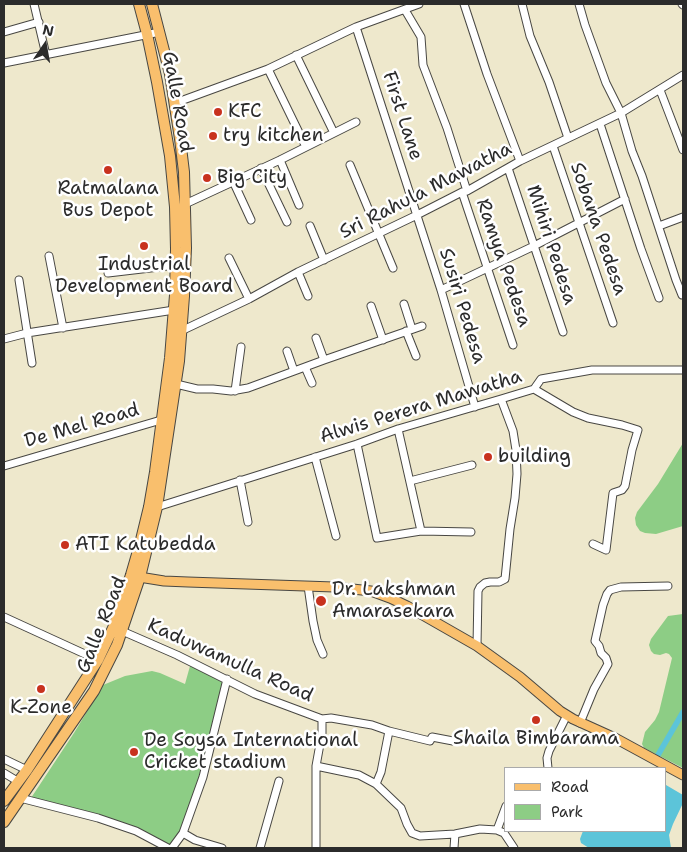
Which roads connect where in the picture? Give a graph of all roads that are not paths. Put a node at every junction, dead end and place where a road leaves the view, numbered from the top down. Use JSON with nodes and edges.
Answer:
{"nodes":[{"id":1,"x":34,"y":4,"type":"edge"},
{"id":2,"x":139,"y":4,"type":"edge"},
{"id":3,"x":152,"y":4,"type":"edge"},
{"id":4,"x":419,"y":4,"type":"edge"},
{"id":5,"x":464,"y":4,"type":"edge"},
{"id":6,"x":522,"y":4,"type":"edge"},
{"id":7,"x":579,"y":4,"type":"edge"},
{"id":8,"x":405,"y":10,"type":"junction"},
{"id":9,"x":39,"y":22,"type":"junction"},
{"id":10,"x":356,"y":26,"type":"junction"},
{"id":11,"x":4,"y":32,"type":"edge"},
{"id":12,"x":160,"y":32,"type":"junction"},
{"id":13,"x":147,"y":34,"type":"junction"},
{"id":14,"x":46,"y":55,"type":"junction"},
{"id":15,"x":296,"y":55,"type":"junction"},
{"id":16,"x":4,"y":63,"type":"edge"},
{"id":17,"x":268,"y":68,"type":"junction"},
{"id":18,"x":683,"y":75,"type":"edge"},
{"id":19,"x":660,"y":90,"type":"junction"},
{"id":20,"x":175,"y":103,"type":"junction"},
{"id":21,"x":621,"y":113,"type":"junction"},
{"id":22,"x":356,"y":122,"type":"dead end"},
{"id":23,"x":600,"y":124,"type":"junction"},
{"id":24,"x":334,"y":133,"type":"junction"},
{"id":25,"x":568,"y":138,"type":"junction"},
{"id":26,"x":553,"y":146,"type":"junction"},
{"id":27,"x":306,"y":147,"type":"junction"},
{"id":28,"x":683,"y":150,"type":"edge"},
{"id":29,"x":280,"y":160,"type":"junction"},
{"id":30,"x":520,"y":161,"type":"junction"},
{"id":31,"x":350,"y":165,"type":"dead end"},
{"id":32,"x":261,"y":168,"type":"junction"},
{"id":33,"x":508,"y":168,"type":"junction"},
{"id":34,"x":233,"y":181,"type":"junction"},
{"id":35,"x":464,"y":192,"type":"junction"},
{"id":36,"x":625,"y":199,"type":"junction"},
{"id":37,"x":185,"y":204,"type":"junction"},
{"id":38,"x":299,"y":205,"type":"dead end"},
{"id":39,"x":175,"y":207,"type":"junction"},
{"id":40,"x":417,"y":215,"type":"junction"},
{"id":41,"x":683,"y":217,"type":"edge"},
{"id":42,"x":251,"y":220,"type":"dead end"},
{"id":43,"x":287,"y":222,"type":"dead end"},
{"id":44,"x":578,"y":223,"type":"junction"},
{"id":45,"x":310,"y":226,"type":"dead end"},
{"id":46,"x":659,"y":226,"type":"junction"},
{"id":47,"x":378,"y":234,"type":"junction"},
{"id":48,"x":534,"y":246,"type":"junction"},
{"id":49,"x":49,"y":256,"type":"dead end"},
{"id":50,"x":229,"y":258,"type":"dead end"},
{"id":51,"x":324,"y":260,"type":"junction"},
{"id":52,"x":176,"y":265,"type":"junction"},
{"id":53,"x":393,"y":268,"type":"dead end"},
{"id":54,"x":487,"y":268,"type":"junction"},
{"id":55,"x":298,"y":272,"type":"junction"},
{"id":56,"x":108,"y":273,"type":"dead end"},
{"id":57,"x":19,"y":280,"type":"dead end"},
{"id":58,"x":441,"y":290,"type":"junction"},
{"id":59,"x":683,"y":295,"type":"edge"},
{"id":60,"x":308,"y":296,"type":"dead end"},
{"id":61,"x":659,"y":298,"type":"dead end"},
{"id":62,"x":249,"y":299,"type":"junction"},
{"id":63,"x":404,"y":304,"type":"dead end"},
{"id":64,"x":371,"y":306,"type":"dead end"},
{"id":65,"x":174,"y":310,"type":"junction"},
{"id":66,"x":613,"y":323,"type":"dead end"},
{"id":67,"x":422,"y":326,"type":"dead end"},
{"id":68,"x":64,"y":328,"type":"junction"},
{"id":69,"x":409,"y":330,"type":"junction"},
{"id":70,"x":181,"y":331,"type":"junction"},
{"id":71,"x":563,"y":332,"type":"dead end"},
{"id":72,"x":27,"y":333,"type":"junction"},
{"id":73,"x":316,"y":338,"type":"dead end"},
{"id":74,"x":4,"y":339,"type":"edge"},
{"id":75,"x":383,"y":340,"type":"junction"},
{"id":76,"x":513,"y":345,"type":"dead end"},
{"id":77,"x":241,"y":347,"type":"dead end"},
{"id":78,"x":287,"y":350,"type":"dead end"},
{"id":79,"x":416,"y":356,"type":"dead end"},
{"id":80,"x":324,"y":360,"type":"junction"},
{"id":81,"x":32,"y":363,"type":"dead end"},
{"id":82,"x":305,"y":367,"type":"junction"},
{"id":83,"x":683,"y":370,"type":"edge"},
{"id":84,"x":294,"y":371,"type":"junction"},
{"id":85,"x":312,"y":383,"type":"dead end"},
{"id":86,"x":176,"y":384,"type":"junction"},
{"id":87,"x":534,"y":389,"type":"junction"},
{"id":88,"x":235,"y":391,"type":"junction"},
{"id":89,"x":501,"y":400,"type":"junction"},
{"id":90,"x":475,"y":407,"type":"junction"},
{"id":91,"x":165,"y":421,"type":"junction"},
{"id":92,"x":398,"y":429,"type":"junction"},
{"id":93,"x":357,"y":444,"type":"junction"},
{"id":94,"x":315,"y":457,"type":"junction"},
{"id":95,"x":472,"y":465,"type":"dead end"},
{"id":96,"x":4,"y":466,"type":"edge"},
{"id":97,"x":240,"y":480,"type":"junction"},
{"id":98,"x":410,"y":481,"type":"junction"},
{"id":99,"x":157,"y":507,"type":"junction"},
{"id":100,"x":248,"y":522,"type":"dead end"},
{"id":101,"x":421,"y":531,"type":"junction"},
{"id":102,"x":471,"y":532,"type":"dead end"},
{"id":103,"x":336,"y":536,"type":"dead end"},
{"id":104,"x":593,"y":544,"type":"dead end"},
{"id":105,"x":136,"y":576,"type":"junction"},
{"id":106,"x":308,"y":586,"type":"junction"},
{"id":107,"x":668,"y":586,"type":"dead end"},
{"id":108,"x":4,"y":617,"type":"edge"},
{"id":109,"x":122,"y":631,"type":"junction"},
{"id":110,"x":476,"y":646,"type":"junction"},
{"id":111,"x":323,"y":654,"type":"dead end"},
{"id":112,"x":98,"y":660,"type":"junction"},
{"id":113,"x":227,"y":679,"type":"junction"},
{"id":114,"x":567,"y":715,"type":"junction"},
{"id":115,"x":322,"y":719,"type":"junction"},
{"id":116,"x":580,"y":723,"type":"junction"},
{"id":117,"x":389,"y":731,"type":"junction"},
{"id":118,"x":453,"y":741,"type":"dead end"},
{"id":119,"x":4,"y":759,"type":"edge"},
{"id":120,"x":316,"y":766,"type":"junction"},
{"id":121,"x":548,"y":767,"type":"edge"},
{"id":122,"x":4,"y":773,"type":"edge"},
{"id":123,"x":683,"y":775,"type":"edge"},
{"id":124,"x":25,"y":777,"type":"junction"},
{"id":125,"x":279,"y":781,"type":"dead end"},
{"id":126,"x":376,"y":784,"type":"junction"},
{"id":127,"x":20,"y":798,"type":"junction"},
{"id":128,"x":4,"y":801,"type":"edge"},
{"id":129,"x":504,"y":811,"type":"edge"},
{"id":130,"x":4,"y":822,"type":"edge"},
{"id":131,"x":497,"y":830,"type":"junction"},
{"id":132,"x":183,"y":833,"type":"junction"},
{"id":133,"x":455,"y":834,"type":"junction"},
{"id":134,"x":170,"y":848,"type":"edge"},
{"id":135,"x":222,"y":848,"type":"edge"},
{"id":136,"x":260,"y":848,"type":"edge"},
{"id":137,"x":316,"y":848,"type":"edge"},
{"id":138,"x":454,"y":848,"type":"edge"},
{"id":139,"x":514,"y":848,"type":"edge"}],
"edges":[{"from":1,"to":9,"type":"street"},
{"from":2,"to":13,"type":"highway","name":"Galle Road"},
{"from":3,"to":12,"type":"highway","name":"Galle Road"},
{"from":4,"to":8,"type":"street"},
{"from":5,"to":30,"type":"street"},
{"from":6,"to":25,"type":"street"},
{"from":7,"to":21,"type":"street"},
{"from":8,"to":10,"type":"street"},
{"from":8,"to":35,"type":"street","name":"Ramya Pedesa"},
{"from":9,"to":11,"type":"street"},
{"from":9,"to":14,"type":"street"},
{"from":10,"to":15,"type":"street"},
{"from":10,"to":40,"type":"street","name":"First Lane"},
{"from":12,"to":13,"type":"street"},
{"from":12,"to":20,"type":"highway","name":"Galle Road"},
{"from":13,"to":14,"type":"street"},
{"from":13,"to":39,"type":"highway","name":"Galle Road"},
{"from":14,"to":16,"type":"street"},
{"from":15,"to":17,"type":"street"},
{"from":15,"to":24,"type":"street"},
{"from":17,"to":20,"type":"street"},
{"from":17,"to":27,"type":"street"},
{"from":18,"to":19,"type":"street","name":"Sri Rahula Mawatha"},
{"from":19,"to":21,"type":"street","name":"Sri Rahula Mawatha"},
{"from":19,"to":28,"type":"street"},
{"from":20,"to":37,"type":"highway","name":"Galle Road"},
{"from":21,"to":23,"type":"street","name":"Sri Rahula Mawatha"},
{"from":21,"to":46,"type":"street"},
{"from":22,"to":24,"type":"street"},
{"from":23,"to":25,"type":"street","name":"Sri Rahula Mawatha"},
{"from":23,"to":36,"type":"street"},
{"from":24,"to":27,"type":"street"},
{"from":25,"to":26,"type":"street","name":"Sri Rahula Mawatha"},
{"from":26,"to":30,"type":"street","name":"Sri Rahula Mawatha"},
{"from":26,"to":44,"type":"street","name":"Sobana Pedesa"},
{"from":27,"to":29,"type":"street"},
{"from":29,"to":32,"type":"street"},
{"from":29,"to":38,"type":"street"},
{"from":30,"to":33,"type":"street","name":"Sri Rahula Mawatha"},
{"from":31,"to":47,"type":"street"},
{"from":32,"to":34,"type":"street"},
{"from":32,"to":43,"type":"street"},
{"from":33,"to":35,"type":"street","name":"Sri Rahula Mawatha"},
{"from":33,"to":48,"type":"street","name":"Mihiri Pedesa"},
{"from":34,"to":37,"type":"street"},
{"from":34,"to":42,"type":"street"},
{"from":35,"to":40,"type":"street","name":"Sri Rahula Mawatha"},
{"from":35,"to":54,"type":"street","name":"Ramya Pedesa"},
{"from":36,"to":44,"type":"street"},
{"from":36,"to":61,"type":"street"},
{"from":37,"to":39,"type":"street"},
{"from":37,"to":70,"type":"highway","name":"Galle Road"},
{"from":39,"to":52,"type":"highway","name":"Galle Road"},
{"from":40,"to":47,"type":"street","name":"Sri Rahula Mawatha"},
{"from":40,"to":58,"type":"street","name":"Susiri Pedesa"},
{"from":41,"to":46,"type":"street"},
{"from":44,"to":48,"type":"street"},
{"from":44,"to":66,"type":"street","name":"Sobana Pedesa"},
{"from":45,"to":51,"type":"street"},
{"from":46,"to":59,"type":"street"},
{"from":47,"to":51,"type":"street","name":"Sri Rahula Mawatha"},
{"from":47,"to":53,"type":"street"},
{"from":48,"to":54,"type":"street"},
{"from":48,"to":71,"type":"street","name":"Mihiri Pedesa"},
{"from":49,"to":68,"type":"street"},
{"from":50,"to":62,"type":"street"},
{"from":51,"to":55,"type":"street","name":"Sri Rahula Mawatha"},
{"from":52,"to":56,"type":"street"},
{"from":52,"to":65,"type":"highway","name":"Galle Road"},
{"from":54,"to":58,"type":"street"},
{"from":54,"to":76,"type":"street","name":"Ramya Pedesa"},
{"from":55,"to":60,"type":"street"},
{"from":55,"to":62,"type":"street","name":"Sri Rahula Mawatha"},
{"from":57,"to":72,"type":"street"},
{"from":58,"to":90,"type":"street","name":"Susiri Pedesa"},
{"from":62,"to":70,"type":"street","name":"Sri Rahula Mawatha"},
{"from":63,"to":69,"type":"street"},
{"from":64,"to":75,"type":"street"},
{"from":65,"to":68,"type":"street"},
{"from":65,"to":91,"type":"highway","name":"Galle Road"},
{"from":67,"to":69,"type":"street"},
{"from":68,"to":72,"type":"street"},
{"from":69,"to":75,"type":"street"},
{"from":69,"to":79,"type":"street"},
{"from":70,"to":86,"type":"highway","name":"Galle Road"},
{"from":72,"to":74,"type":"street"},
{"from":72,"to":81,"type":"street"},
{"from":73,"to":80,"type":"street"},
{"from":75,"to":80,"type":"street"},
{"from":77,"to":88,"type":"street"},
{"from":78,"to":84,"type":"street"},
{"from":80,"to":82,"type":"street"},
{"from":82,"to":84,"type":"street"},
{"from":82,"to":85,"type":"street"},
{"from":83,"to":87,"type":"street"},
{"from":84,"to":88,"type":"street"},
{"from":86,"to":88,"type":"street"},
{"from":86,"to":91,"type":"highway","name":"Galle Road"},
{"from":87,"to":89,"type":"street","name":"Alwis Perera Mawatha"},
{"from":87,"to":104,"type":"street","name":"Alwis Perera Mawatha"},
{"from":89,"to":90,"type":"street","name":"Alwis Perera Mawatha"},
{"from":89,"to":110,"type":"street"},
{"from":90,"to":92,"type":"street","name":"Alwis Perera Mawatha"},
{"from":91,"to":96,"type":"street","name":"De Mel Road"},
{"from":91,"to":99,"type":"highway","name":"Galle Road"},
{"from":91,"to":105,"type":"highway"},
{"from":92,"to":93,"type":"street","name":"Alwis Perera Mawatha"},
{"from":92,"to":98,"type":"street"},
{"from":93,"to":94,"type":"street","name":"Alwis Perera Mawatha"},
{"from":93,"to":101,"type":"street"},
{"from":94,"to":97,"type":"street","name":"Alwis Perera Mawatha"},
{"from":94,"to":103,"type":"street"},
{"from":95,"to":98,"type":"street"},
{"from":97,"to":99,"type":"street","name":"Alwis Perera Mawatha"},
{"from":97,"to":100,"type":"street"},
{"from":98,"to":101,"type":"street"},
{"from":99,"to":105,"type":"highway","name":"Galle Road"},
{"from":101,"to":102,"type":"street"},
{"from":105,"to":106,"type":"main road"},
{"from":105,"to":109,"type":"highway","name":"Galle Road"},
{"from":105,"to":112,"type":"highway","name":"Galle Road"},
{"from":106,"to":110,"type":"main road"},
{"from":106,"to":111,"type":"street"},
{"from":107,"to":116,"type":"street"},
{"from":108,"to":112,"type":"street"},
{"from":109,"to":113,"type":"street","name":"Kaduwamulla Road"},
{"from":109,"to":124,"type":"highway","name":"Galle Road"},
{"from":110,"to":114,"type":"main road"},
{"from":112,"to":124,"type":"highway","name":"Galle Road"},
{"from":113,"to":115,"type":"street","name":"Kaduwamulla Road"},
{"from":113,"to":132,"type":"street"},
{"from":114,"to":116,"type":"main road"},
{"from":114,"to":121,"type":"street"},
{"from":115,"to":117,"type":"street","name":"Kaduwamulla Road"},
{"from":115,"to":120,"type":"street"},
{"from":116,"to":123,"type":"main road"},
{"from":117,"to":118,"type":"street","name":"Kaduwamulla Road"},
{"from":117,"to":126,"type":"street"},
{"from":119,"to":124,"type":"street"},
{"from":120,"to":126,"type":"street"},
{"from":120,"to":137,"type":"street"},
{"from":122,"to":124,"type":"street"},
{"from":124,"to":127,"type":"highway","name":"Galle Road"},
{"from":124,"to":128,"type":"highway","name":"Galle Road"},
{"from":125,"to":136,"type":"street"},
{"from":126,"to":133,"type":"street"},
{"from":127,"to":130,"type":"highway","name":"Galle Road"},
{"from":127,"to":134,"type":"street"},
{"from":129,"to":131,"type":"street"},
{"from":131,"to":133,"type":"street"},
{"from":131,"to":139,"type":"street"},
{"from":132,"to":134,"type":"street"},
{"from":132,"to":135,"type":"street"},
{"from":133,"to":138,"type":"street"}]}
